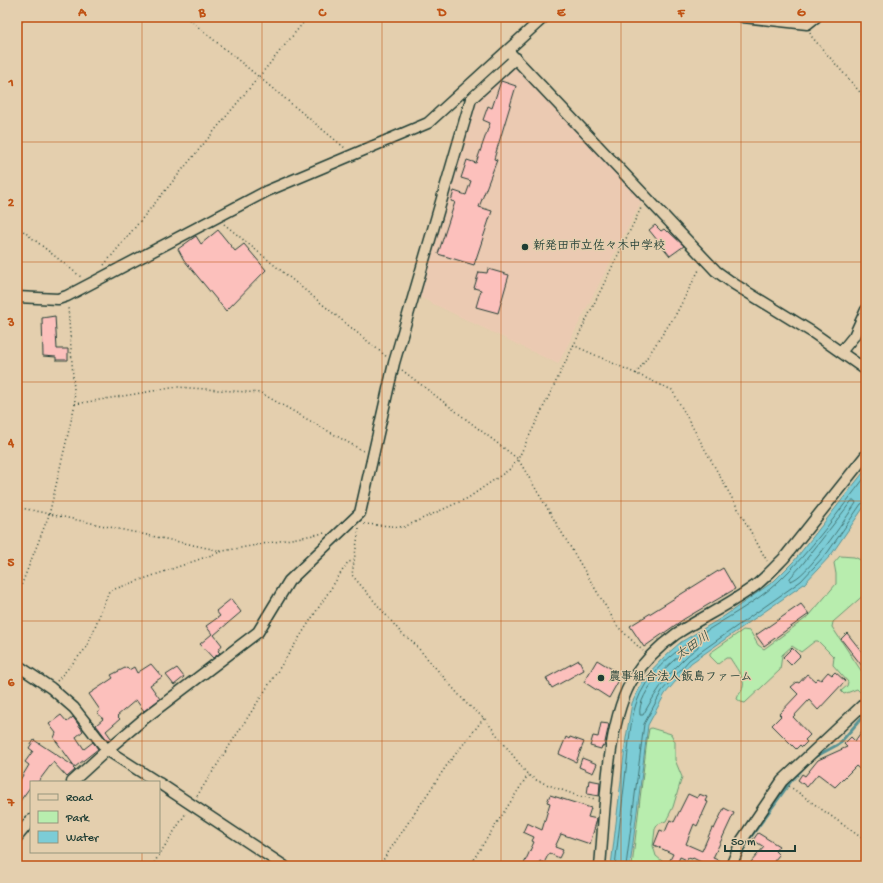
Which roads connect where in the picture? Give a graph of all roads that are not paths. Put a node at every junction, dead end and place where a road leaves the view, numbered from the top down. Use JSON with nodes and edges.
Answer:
{"nodes":[{"id":1,"x":544,"y":17,"type":"edge"},
{"id":2,"x":743,"y":17,"type":"edge"},
{"id":3,"x":816,"y":17,"type":"edge"},
{"id":4,"x":507,"y":50,"type":"junction"},
{"id":5,"x":516,"y":58,"type":"junction"},
{"id":6,"x":17,"y":297,"type":"edge"},
{"id":7,"x":866,"y":310,"type":"edge"},
{"id":8,"x":841,"y":352,"type":"junction"},
{"id":9,"x":866,"y":370,"type":"edge"},
{"id":10,"x":866,"y":454,"type":"edge"},
{"id":11,"x":17,"y":665,"type":"edge"},
{"id":12,"x":866,"y":702,"type":"edge"},
{"id":13,"x":107,"y":750,"type":"junction"},
{"id":14,"x":73,"y":781,"type":"edge"},
{"id":15,"x":155,"y":781,"type":"edge"},
{"id":16,"x":160,"y":784,"type":"edge"},
{"id":17,"x":30,"y":821,"type":"edge"},
{"id":18,"x":17,"y":837,"type":"edge"},
{"id":19,"x":284,"y":866,"type":"edge"},
{"id":20,"x":600,"y":866,"type":"edge"},
{"id":21,"x":732,"y":866,"type":"edge"}],
"edges":[{"from":1,"to":4,"type":"street"},
{"from":2,"to":3,"type":"street"},
{"from":4,"to":5,"type":"street"},
{"from":4,"to":6,"type":"street"},
{"from":5,"to":8,"type":"street"},
{"from":5,"to":13,"type":"street"},
{"from":7,"to":8,"type":"street"},
{"from":8,"to":9,"type":"street"},
{"from":10,"to":20,"type":"street"},
{"from":11,"to":13,"type":"street"},
{"from":12,"to":21,"type":"street"},
{"from":13,"to":14,"type":"street"},
{"from":13,"to":15,"type":"street"},
{"from":16,"to":19,"type":"street"},
{"from":17,"to":18,"type":"street"}]}
